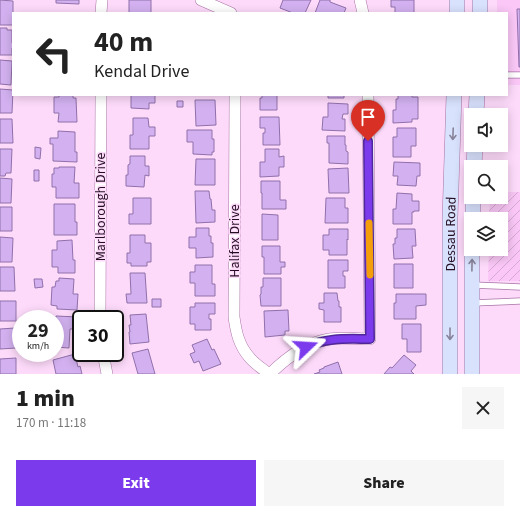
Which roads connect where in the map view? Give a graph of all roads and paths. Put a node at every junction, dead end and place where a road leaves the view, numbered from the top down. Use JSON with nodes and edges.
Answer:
{"nodes":[{"id":1,"x":102,"y":0,"type":"edge"},
{"id":2,"x":201,"y":0,"type":"edge"},
{"id":3,"x":360,"y":0,"type":"edge"},
{"id":4,"x":457,"y":0,"type":"edge"},
{"id":5,"x":480,"y":0,"type":"edge"},
{"id":6,"x":101,"y":12,"type":"edge"},
{"id":7,"x":230,"y":12,"type":"edge"},
{"id":8,"x":363,"y":12,"type":"edge"},
{"id":9,"x":457,"y":12,"type":"edge"},
{"id":10,"x":480,"y":12,"type":"edge"},
{"id":11,"x":508,"y":74,"type":"edge"},
{"id":12,"x":520,"y":74,"type":"edge"},
{"id":13,"x":101,"y":96,"type":"edge"},
{"id":14,"x":235,"y":96,"type":"edge"},
{"id":15,"x":368,"y":96,"type":"edge"},
{"id":16,"x":454,"y":96,"type":"edge"},
{"id":17,"x":477,"y":96,"type":"edge"},
{"id":18,"x":476,"y":108,"type":"edge"},
{"id":19,"x":472,"y":256,"type":"edge"},
{"id":20,"x":450,"y":283,"type":"junction"},
{"id":21,"x":472,"y":284,"type":"junction"},
{"id":22,"x":520,"y":287,"type":"edge"},
{"id":23,"x":520,"y":301,"type":"edge"},
{"id":24,"x":472,"y":303,"type":"junction"},
{"id":25,"x":450,"y":304,"type":"junction"},
{"id":26,"x":100,"y":310,"type":"edge"},
{"id":27,"x":105,"y":362,"type":"edge"},
{"id":28,"x":107,"y":374,"type":"edge"},
{"id":29,"x":270,"y":374,"type":"edge"},
{"id":30,"x":450,"y":374,"type":"edge"},
{"id":31,"x":472,"y":374,"type":"edge"}],
"edges":[{"from":1,"to":6,"type":"street"},
{"from":2,"to":7,"type":"street"},
{"from":3,"to":8,"type":"street"},
{"from":4,"to":9,"type":"main road"},
{"from":5,"to":10,"type":"main road"},
{"from":11,"to":12,"type":"lane"},
{"from":13,"to":26,"type":"street","name":"Marlborough Drive"},
{"from":14,"to":29,"type":"street","name":"Halifax Drive"},
{"from":15,"to":29,"type":"street"},
{"from":16,"to":20,"type":"main road","name":"Dessau Road","one_way":true},
{"from":17,"to":18,"type":"main road"},
{"from":21,"to":19,"type":"main road","name":"Dessau Road","one_way":true},
{"from":20,"to":21,"type":"main road"},
{"from":20,"to":25,"type":"main road","name":"Dessau Road"},
{"from":21,"to":22,"type":"lane"},
{"from":21,"to":24,"type":"main road","name":"Dessau Road"},
{"from":23,"to":24,"type":"lane"},
{"from":24,"to":25,"type":"main road"},
{"from":24,"to":31,"type":"main road","name":"Dessau Road"},
{"from":25,"to":30,"type":"main road","name":"Dessau Road","one_way":true},
{"from":27,"to":28,"type":"street"}]}
